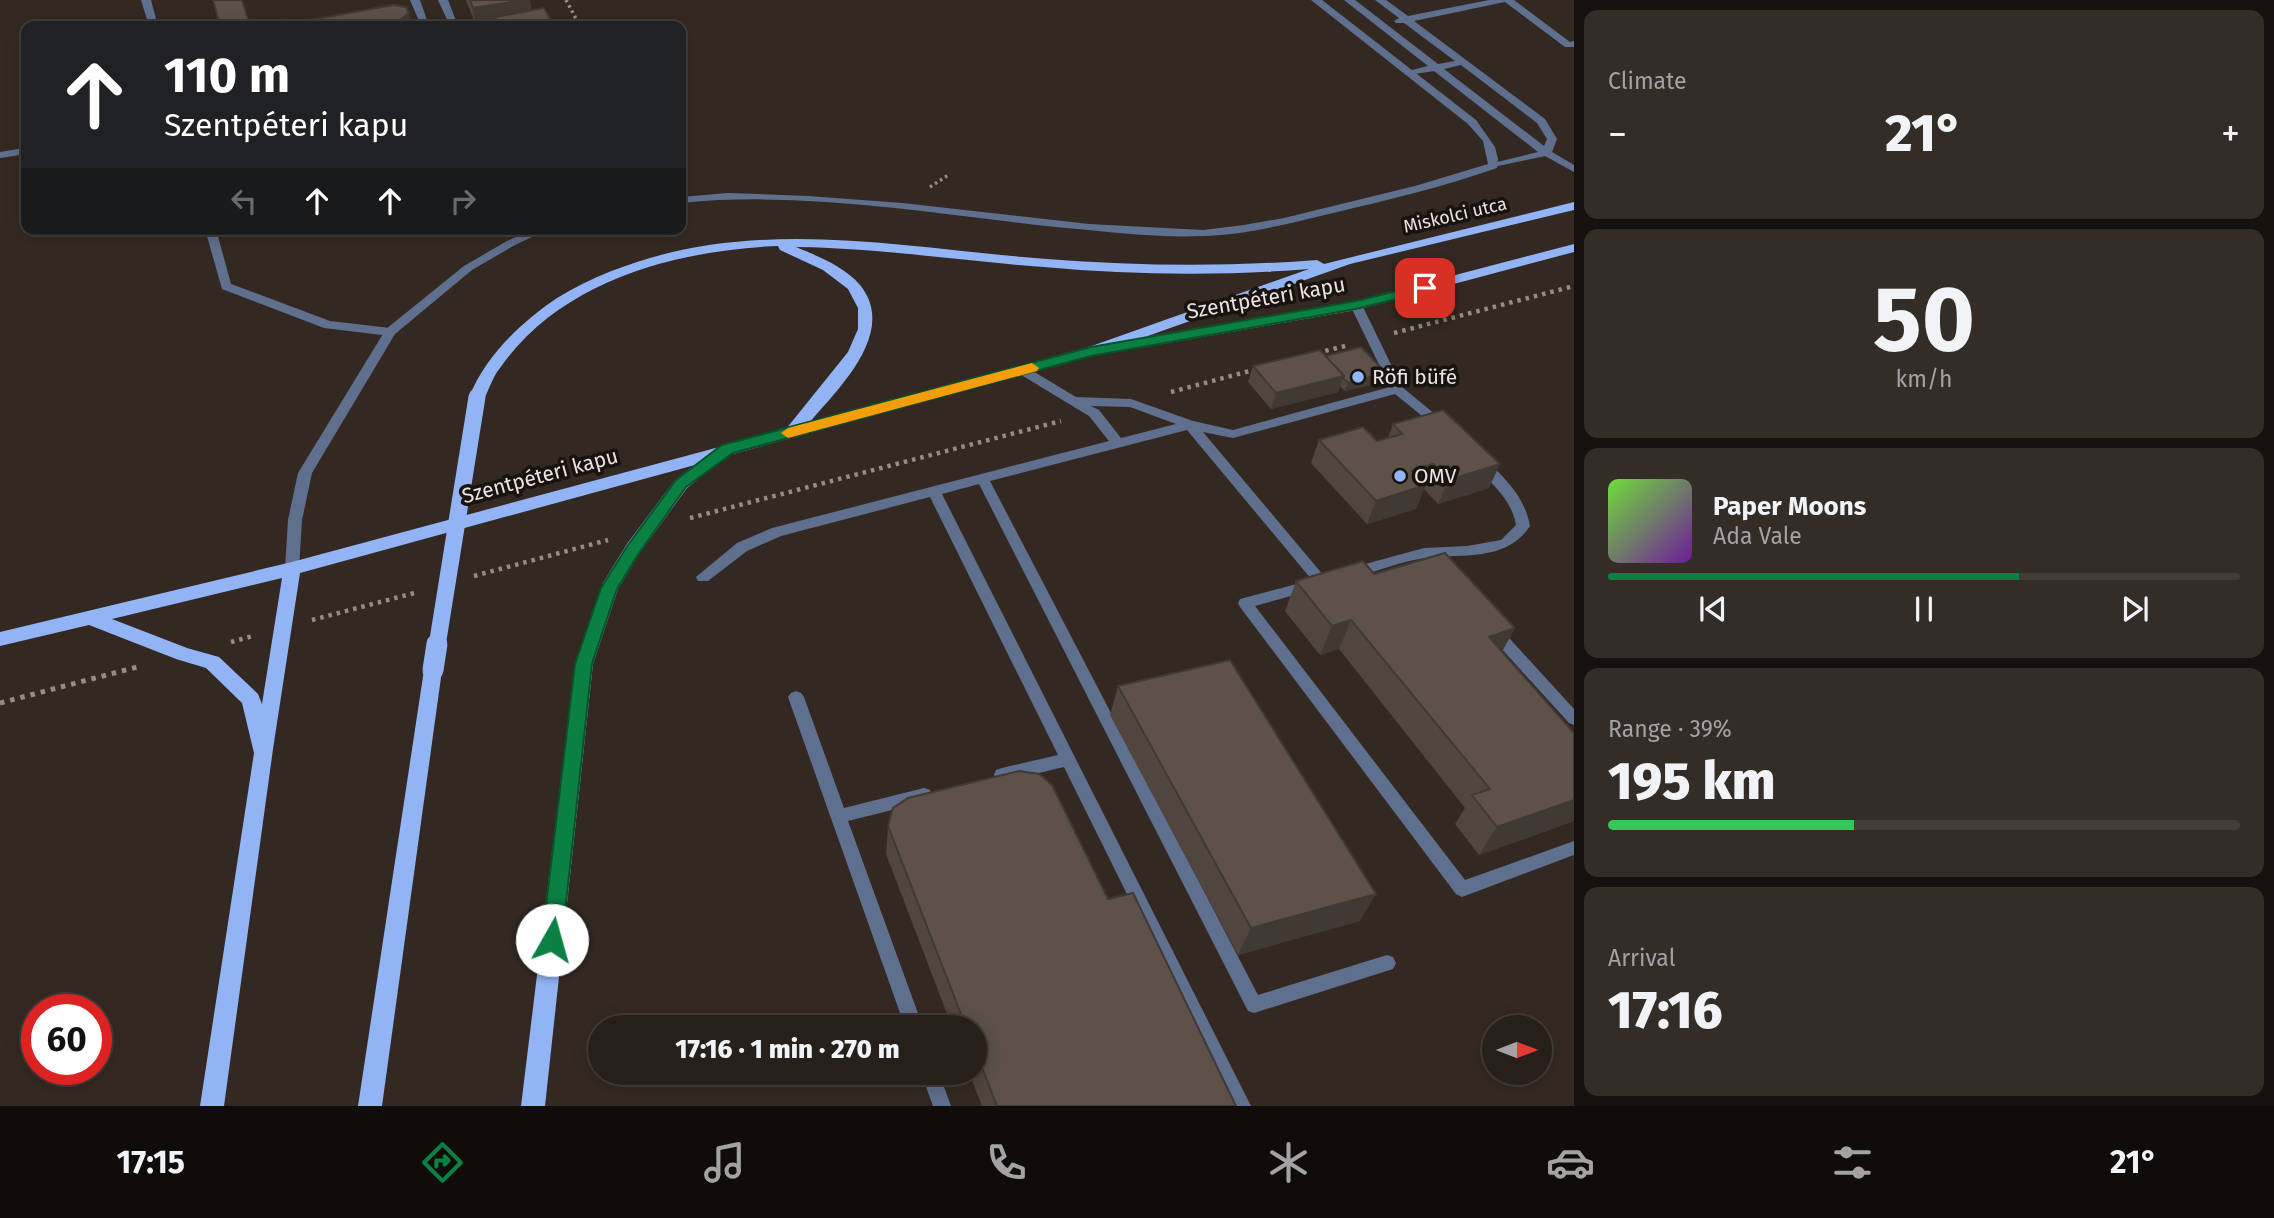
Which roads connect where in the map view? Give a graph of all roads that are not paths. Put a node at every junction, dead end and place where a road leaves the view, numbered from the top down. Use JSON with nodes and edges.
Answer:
{"nodes":[{"id":1,"x":146,"y":0,"type":"edge"},
{"id":2,"x":415,"y":0,"type":"edge"},
{"id":3,"x":443,"y":0,"type":"edge"},
{"id":4,"x":1316,"y":0,"type":"edge"},
{"id":5,"x":1349,"y":0,"type":"edge"},
{"id":6,"x":1380,"y":0,"type":"edge"},
{"id":7,"x":1503,"y":0,"type":"edge"},
{"id":8,"x":1508,"y":0,"type":"edge"},
{"id":9,"x":1405,"y":19,"type":"junction"},
{"id":10,"x":152,"y":21,"type":"edge"},
{"id":11,"x":423,"y":21,"type":"edge"},
{"id":12,"x":452,"y":21,"type":"edge"},
{"id":13,"x":1392,"y":33,"type":"junction"},
{"id":14,"x":1574,"y":44,"type":"edge"},
{"id":15,"x":1463,"y":62,"type":"junction"},
{"id":16,"x":1436,"y":68,"type":"junction"},
{"id":17,"x":1411,"y":73,"type":"junction"},
{"id":18,"x":21,"y":152,"type":"edge"},
{"id":19,"x":1546,"y":153,"type":"junction"},
{"id":20,"x":0,"y":155,"type":"edge"},
{"id":21,"x":1493,"y":166,"type":"junction"},
{"id":22,"x":1574,"y":169,"type":"edge"},
{"id":23,"x":686,"y":200,"type":"edge"},
{"id":24,"x":1574,"y":206,"type":"edge"},
{"id":25,"x":212,"y":235,"type":"edge"},
{"id":26,"x":530,"y":235,"type":"edge"},
{"id":27,"x":775,"y":243,"type":"junction"},
{"id":28,"x":1574,"y":248,"type":"edge"},
{"id":29,"x":1345,"y":261,"type":"junction"},
{"id":30,"x":1356,"y":305,"type":"junction"},
{"id":31,"x":390,"y":332,"type":"junction"},
{"id":32,"x":1091,"y":351,"type":"junction"},
{"id":33,"x":1023,"y":370,"type":"junction"},
{"id":34,"x":1397,"y":389,"type":"junction"},
{"id":35,"x":1075,"y":401,"type":"junction"},
{"id":36,"x":1190,"y":425,"type":"junction"},
{"id":37,"x":792,"y":432,"type":"junction"},
{"id":38,"x":1453,"y":436,"type":"edge"},
{"id":39,"x":1119,"y":445,"type":"junction"},
{"id":40,"x":727,"y":449,"type":"junction"},
{"id":41,"x":1471,"y":453,"type":"edge"},
{"id":42,"x":983,"y":480,"type":"junction"},
{"id":43,"x":934,"y":491,"type":"junction"},
{"id":44,"x":292,"y":569,"type":"junction"},
{"id":45,"x":703,"y":578,"type":"dead end"},
{"id":46,"x":1322,"y":582,"type":"junction"},
{"id":47,"x":1480,"y":616,"type":"edge"},
{"id":48,"x":88,"y":617,"type":"junction"},
{"id":49,"x":0,"y":639,"type":"edge"},
{"id":50,"x":796,"y":697,"type":"dead end"},
{"id":51,"x":1574,"y":719,"type":"edge"},
{"id":52,"x":264,"y":753,"type":"junction"},
{"id":53,"x":1068,"y":759,"type":"junction"},
{"id":54,"x":987,"y":779,"type":"edge"},
{"id":55,"x":947,"y":789,"type":"edge"},
{"id":56,"x":839,"y":816,"type":"junction"},
{"id":57,"x":1574,"y":848,"type":"edge"},
{"id":58,"x":1387,"y":963,"type":"dead end"},
{"id":59,"x":910,"y":1015,"type":"edge"},
{"id":60,"x":934,"y":1085,"type":"edge"},
{"id":61,"x":212,"y":1106,"type":"edge"},
{"id":62,"x":370,"y":1106,"type":"edge"},
{"id":63,"x":533,"y":1106,"type":"edge"},
{"id":64,"x":942,"y":1106,"type":"edge"},
{"id":65,"x":1242,"y":1106,"type":"edge"}],
"edges":[{"from":1,"to":10,"type":"street"},
{"from":2,"to":11,"type":"street"},
{"from":3,"to":12,"type":"street"},
{"from":4,"to":17,"type":"street"},
{"from":5,"to":13,"type":"street"},
{"from":6,"to":9,"type":"street"},
{"from":7,"to":9,"type":"street"},
{"from":8,"to":14,"type":"street"},
{"from":9,"to":13,"type":"street"},
{"from":9,"to":15,"type":"street"},
{"from":13,"to":16,"type":"street"},
{"from":15,"to":16,"type":"street"},
{"from":15,"to":19,"type":"street"},
{"from":16,"to":17,"type":"street"},
{"from":16,"to":19,"type":"street"},
{"from":17,"to":21,"type":"street"},
{"from":18,"to":20,"type":"street"},
{"from":19,"to":21,"type":"street"},
{"from":19,"to":22,"type":"street"},
{"from":21,"to":23,"type":"street"},
{"from":24,"to":29,"type":"main road","name":"Miskolci utca"},
{"from":25,"to":31,"type":"street"},
{"from":26,"to":31,"type":"street"},
{"from":27,"to":29,"type":"main road"},
{"from":27,"to":37,"type":"main road"},
{"from":27,"to":62,"type":"main road","bridge":true},
{"from":28,"to":30,"type":"main road","name":"Szentpéteri kapu"},
{"from":29,"to":32,"type":"main road","name":"Szentpéteri kapu"},
{"from":30,"to":32,"type":"main road","name":"Szentpéteri kapu"},
{"from":30,"to":34,"type":"street"},
{"from":31,"to":44,"type":"street"},
{"from":32,"to":33,"type":"main road","name":"Szentpéteri kapu"},
{"from":33,"to":35,"type":"street"},
{"from":33,"to":37,"type":"main road","name":"Szentpéteri kapu"},
{"from":34,"to":36,"type":"street"},
{"from":34,"to":38,"type":"street"},
{"from":35,"to":36,"type":"street"},
{"from":35,"to":39,"type":"street"},
{"from":36,"to":39,"type":"street"},
{"from":36,"to":46,"type":"street"},
{"from":37,"to":40,"type":"main road","name":"Szentpéteri kapu"},
{"from":39,"to":42,"type":"street"},
{"from":40,"to":44,"type":"main road","name":"Szentpéteri kapu"},
{"from":40,"to":63,"type":"main road"},
{"from":41,"to":46,"type":"street"},
{"from":42,"to":43,"type":"street"},
{"from":42,"to":58,"type":"street"},
{"from":43,"to":45,"type":"street"},
{"from":43,"to":53,"type":"street"},
{"from":44,"to":48,"type":"main road","name":"Szentpéteri kapu"},
{"from":44,"to":52,"type":"main road"},
{"from":46,"to":57,"type":"street"},
{"from":47,"to":51,"type":"street"},
{"from":48,"to":49,"type":"main road","name":"Szentpéteri kapu"},
{"from":48,"to":52,"type":"main road"},
{"from":50,"to":56,"type":"street"},
{"from":52,"to":61,"type":"main road"},
{"from":53,"to":54,"type":"street"},
{"from":53,"to":65,"type":"street"},
{"from":55,"to":56,"type":"street"},
{"from":56,"to":59,"type":"street"},
{"from":60,"to":64,"type":"street"}]}
